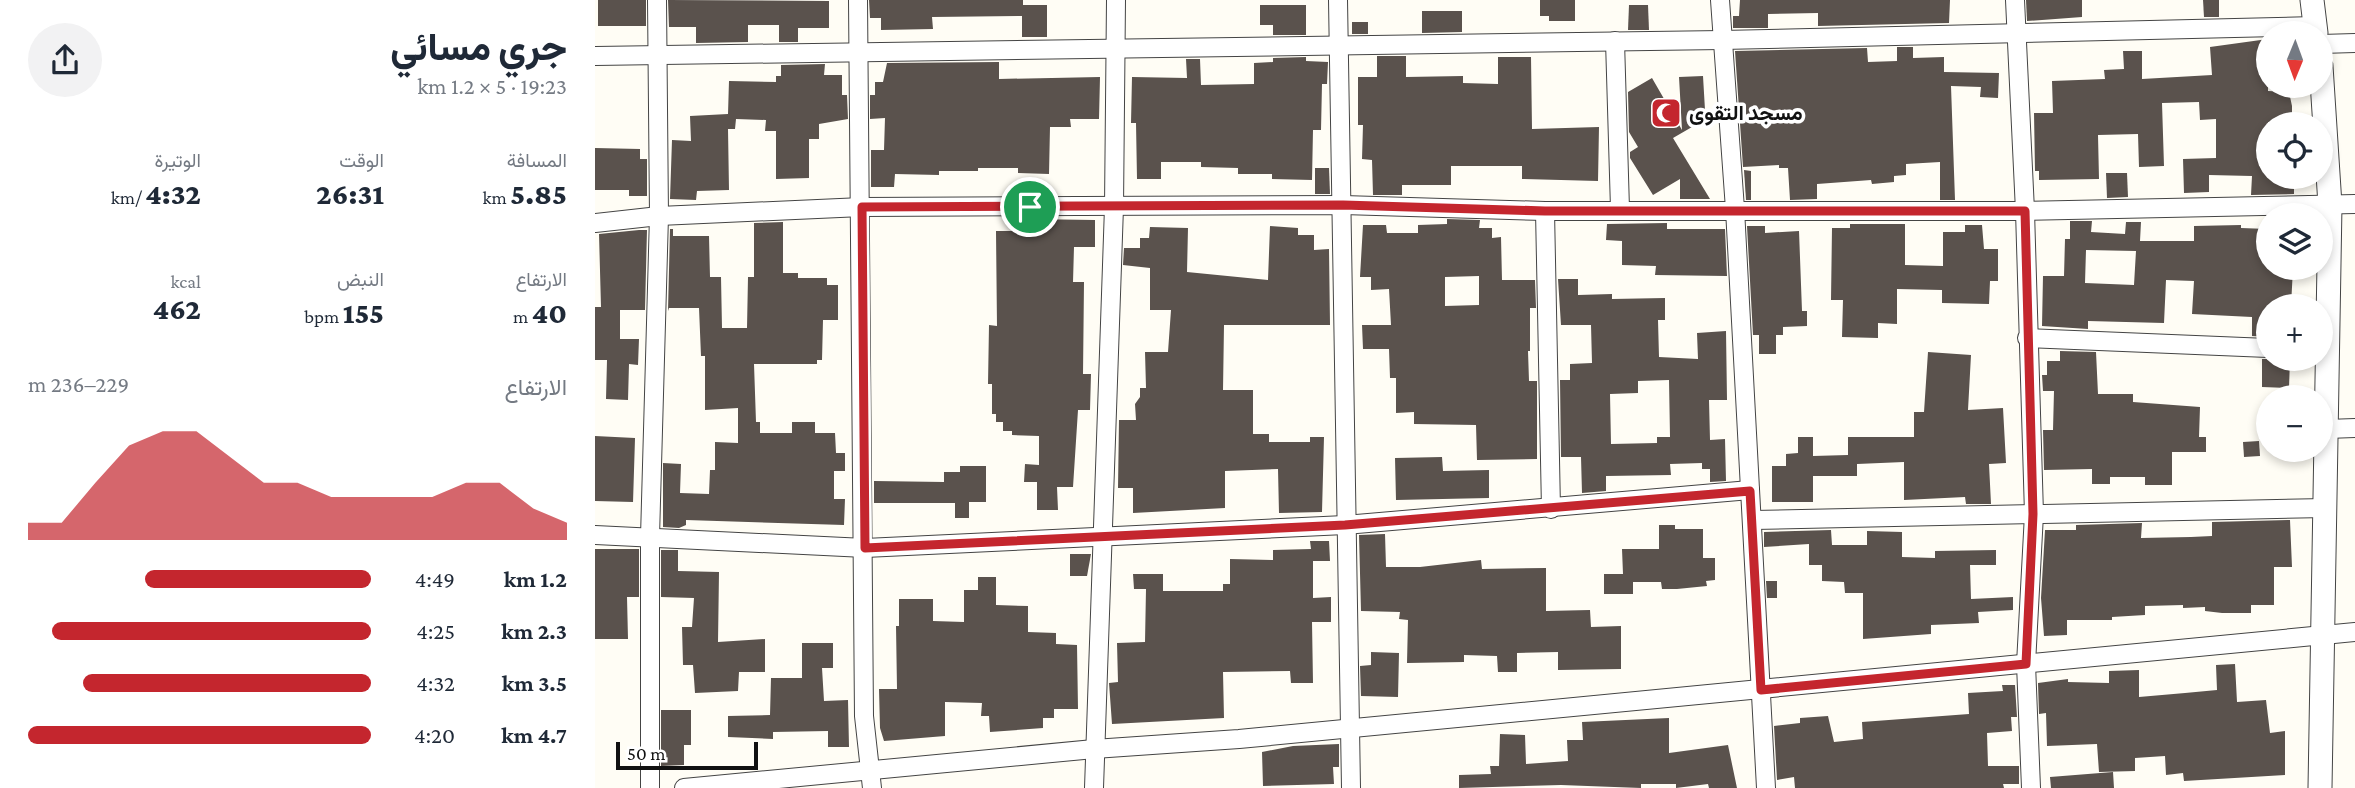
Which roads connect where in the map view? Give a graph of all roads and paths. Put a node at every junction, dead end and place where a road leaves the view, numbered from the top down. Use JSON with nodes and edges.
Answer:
{"nodes":[{"id":1,"x":657,"y":0,"type":"edge"},
{"id":2,"x":858,"y":0,"type":"edge"},
{"id":3,"x":1116,"y":0,"type":"edge"},
{"id":4,"x":1338,"y":0,"type":"edge"},
{"id":5,"x":1720,"y":0,"type":"edge"},
{"id":6,"x":2015,"y":0,"type":"edge"},
{"id":7,"x":2312,"y":0,"type":"edge"},
{"id":8,"x":2315,"y":21,"type":"edge"},
{"id":9,"x":2017,"y":33,"type":"junction"},
{"id":10,"x":2256,"y":35,"type":"edge"},
{"id":11,"x":2333,"y":38,"type":"edge"},
{"id":12,"x":1722,"y":40,"type":"junction"},
{"id":13,"x":1615,"y":41,"type":"junction"},
{"id":14,"x":2355,"y":43,"type":"edge"},
{"id":15,"x":1339,"y":46,"type":"junction"},
{"id":16,"x":1114,"y":47,"type":"junction"},
{"id":17,"x":858,"y":52,"type":"junction"},
{"id":18,"x":595,"y":55,"type":"edge"},
{"id":19,"x":657,"y":55,"type":"junction"},
{"id":20,"x":2323,"y":98,"type":"edge"},
{"id":21,"x":2330,"y":203,"type":"edge"},
{"id":22,"x":2355,"y":204,"type":"edge"},
{"id":23,"x":1343,"y":205,"type":"junction"},
{"id":24,"x":2333,"y":205,"type":"edge"},
{"id":25,"x":2256,"y":206,"type":"edge"},
{"id":26,"x":862,"y":207,"type":"junction"},
{"id":27,"x":1114,"y":208,"type":"junction"},
{"id":28,"x":1620,"y":209,"type":"junction"},
{"id":29,"x":1735,"y":209,"type":"junction"},
{"id":30,"x":1545,"y":211,"type":"junction"},
{"id":31,"x":2025,"y":211,"type":"junction"},
{"id":32,"x":659,"y":216,"type":"junction"},
{"id":33,"x":595,"y":223,"type":"edge"},
{"id":34,"x":2027,"y":338,"type":"junction"},
{"id":35,"x":2256,"y":348,"type":"edge"},
{"id":36,"x":2355,"y":428,"type":"edge"},
{"id":37,"x":2333,"y":429,"type":"edge"},
{"id":38,"x":2327,"y":462,"type":"edge"},
{"id":39,"x":1750,"y":491,"type":"junction"},
{"id":40,"x":2326,"y":508,"type":"junction"},
{"id":41,"x":1551,"y":509,"type":"junction"},
{"id":42,"x":2033,"y":514,"type":"junction"},
{"id":43,"x":1752,"y":520,"type":"junction"},
{"id":44,"x":1345,"y":525,"type":"junction"},
{"id":45,"x":595,"y":535,"type":"edge"},
{"id":46,"x":650,"y":537,"type":"junction"},
{"id":47,"x":1101,"y":538,"type":"junction"},
{"id":48,"x":865,"y":548,"type":"junction"},
{"id":49,"x":2355,"y":632,"type":"edge"},
{"id":50,"x":2324,"y":635,"type":"junction"},
{"id":51,"x":2026,"y":664,"type":"junction"},
{"id":52,"x":1761,"y":690,"type":"junction"},
{"id":53,"x":1349,"y":728,"type":"junction"},
{"id":54,"x":1094,"y":749,"type":"junction"},
{"id":55,"x":872,"y":779,"type":"edge"},
{"id":56,"x":650,"y":788,"type":"edge"},
{"id":57,"x":684,"y":788,"type":"edge"},
{"id":58,"x":1094,"y":788,"type":"edge"},
{"id":59,"x":1351,"y":788,"type":"edge"},
{"id":60,"x":1766,"y":788,"type":"edge"},
{"id":61,"x":2031,"y":788,"type":"edge"},
{"id":62,"x":2320,"y":788,"type":"edge"}],
"edges":[{"from":1,"to":19,"type":"street"},
{"from":2,"to":17,"type":"street"},
{"from":3,"to":16,"type":"street"},
{"from":4,"to":15,"type":"street"},
{"from":5,"to":12,"type":"street"},
{"from":6,"to":9,"type":"street"},
{"from":7,"to":8,"type":"street"},
{"from":9,"to":10,"type":"street"},
{"from":9,"to":12,"type":"street"},
{"from":9,"to":31,"type":"street"},
{"from":11,"to":14,"type":"street"},
{"from":12,"to":13,"type":"street"},
{"from":12,"to":29,"type":"street"},
{"from":13,"to":15,"type":"street"},
{"from":13,"to":28,"type":"street"},
{"from":15,"to":16,"type":"street"},
{"from":15,"to":23,"type":"street"},
{"from":16,"to":17,"type":"street"},
{"from":16,"to":27,"type":"street"},
{"from":17,"to":19,"type":"street"},
{"from":17,"to":26,"type":"street"},
{"from":18,"to":19,"type":"street"},
{"from":19,"to":32,"type":"street"},
{"from":20,"to":21,"type":"street"},
{"from":22,"to":24,"type":"street"},
{"from":23,"to":27,"type":"street"},
{"from":23,"to":30,"type":"street"},
{"from":23,"to":44,"type":"street"},
{"from":25,"to":31,"type":"street"},
{"from":26,"to":27,"type":"street"},
{"from":26,"to":32,"type":"street"},
{"from":26,"to":48,"type":"street"},
{"from":27,"to":47,"type":"street"},
{"from":28,"to":29,"type":"street"},
{"from":28,"to":30,"type":"street"},
{"from":29,"to":31,"type":"street"},
{"from":29,"to":39,"type":"street"},
{"from":30,"to":41,"type":"street"},
{"from":31,"to":34,"type":"street"},
{"from":32,"to":33,"type":"street"},
{"from":32,"to":46,"type":"street"},
{"from":34,"to":35,"type":"street"},
{"from":34,"to":42,"type":"street"},
{"from":36,"to":37,"type":"street"},
{"from":38,"to":40,"type":"street"},
{"from":39,"to":41,"type":"street"},
{"from":39,"to":43,"type":"street"},
{"from":40,"to":42,"type":"street"},
{"from":40,"to":50,"type":"street"},
{"from":41,"to":44,"type":"street"},
{"from":42,"to":43,"type":"street"},
{"from":42,"to":51,"type":"street"},
{"from":43,"to":52,"type":"street"},
{"from":44,"to":47,"type":"street"},
{"from":44,"to":53,"type":"street"},
{"from":45,"to":46,"type":"street"},
{"from":46,"to":48,"type":"street"},
{"from":46,"to":56,"type":"street"},
{"from":47,"to":48,"type":"street"},
{"from":47,"to":54,"type":"street"},
{"from":48,"to":55,"type":"street"},
{"from":49,"to":50,"type":"street"},
{"from":50,"to":51,"type":"street"},
{"from":50,"to":62,"type":"street"},
{"from":51,"to":52,"type":"street"},
{"from":51,"to":61,"type":"street"},
{"from":52,"to":53,"type":"street"},
{"from":52,"to":60,"type":"street"},
{"from":53,"to":54,"type":"street"},
{"from":53,"to":59,"type":"street"},
{"from":54,"to":55,"type":"street"},
{"from":54,"to":58,"type":"street"},
{"from":55,"to":57,"type":"street"}]}
